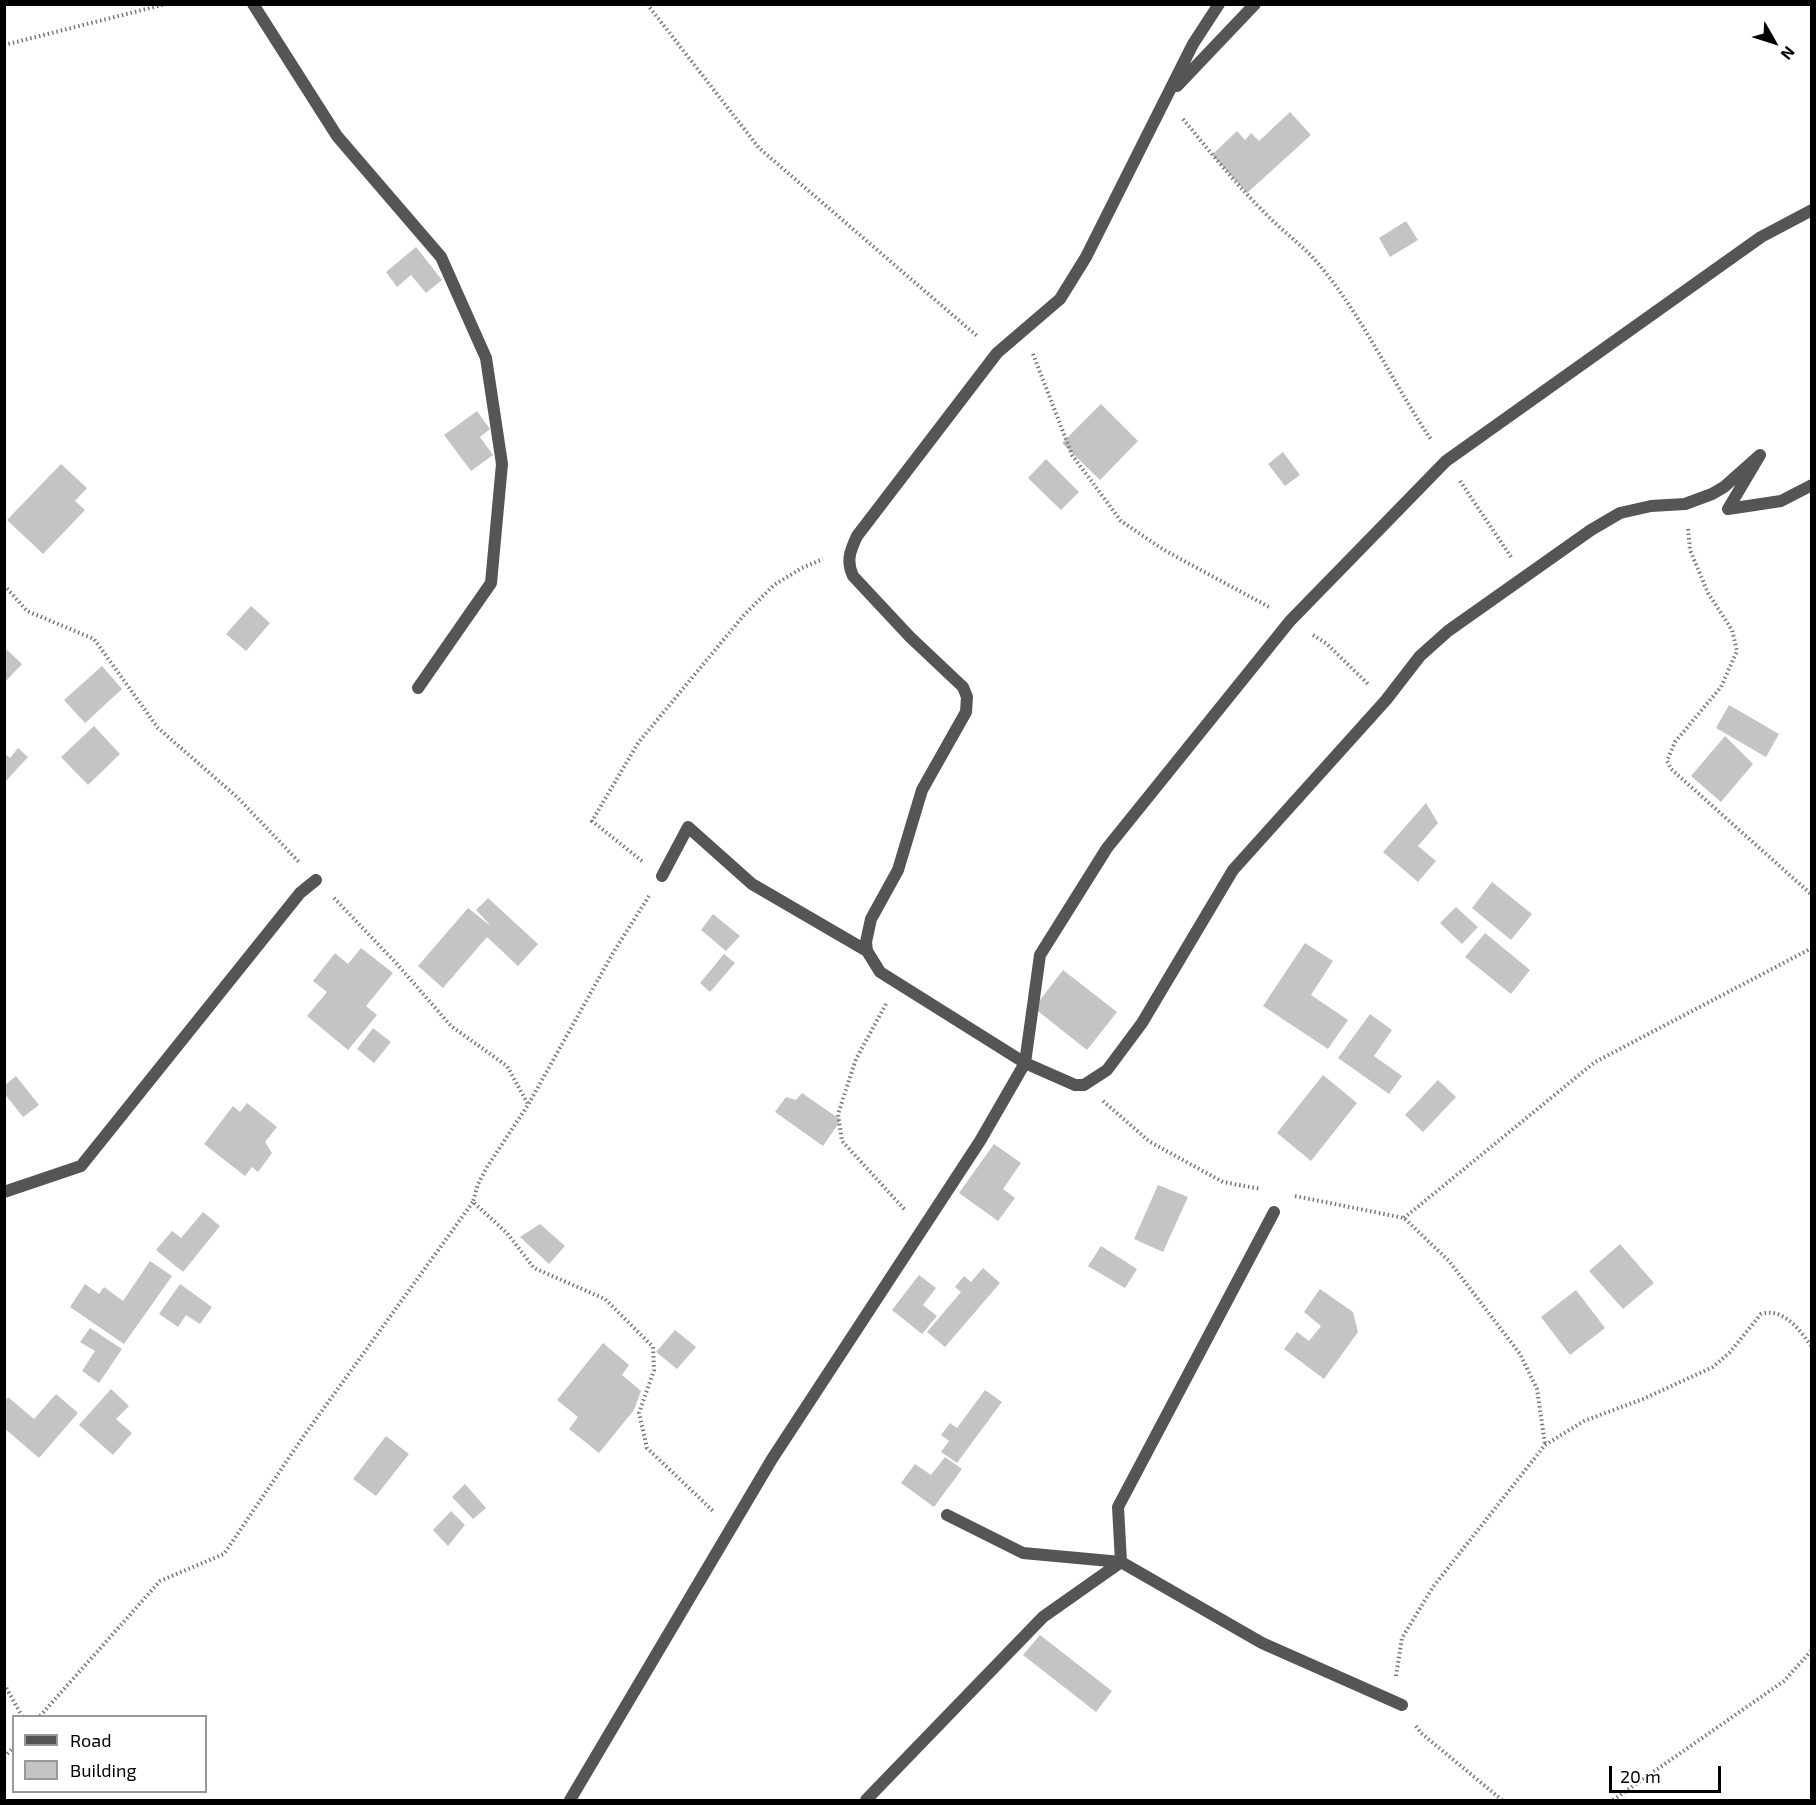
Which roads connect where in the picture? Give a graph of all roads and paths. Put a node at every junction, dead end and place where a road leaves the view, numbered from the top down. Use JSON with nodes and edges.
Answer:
{"nodes":[{"id":1,"x":166,"y":4,"type":"edge"},
{"id":2,"x":253,"y":4,"type":"edge"},
{"id":3,"x":647,"y":4,"type":"edge"},
{"id":4,"x":1220,"y":4,"type":"edge"},
{"id":5,"x":1255,"y":4,"type":"edge"},
{"id":6,"x":4,"y":45,"type":"edge"},
{"id":7,"x":1166,"y":97,"type":"junction"},
{"id":8,"x":1812,"y":210,"type":"edge"},
{"id":9,"x":1024,"y":331,"type":"junction"},
{"id":10,"x":997,"y":353,"type":"junction"},
{"id":11,"x":1446,"y":461,"type":"junction"},
{"id":12,"x":1812,"y":485,"type":"edge"},
{"id":13,"x":1685,"y":504,"type":"junction"},
{"id":14,"x":852,"y":548,"type":"junction"},
{"id":15,"x":1524,"y":577,"type":"junction"},
{"id":16,"x":4,"y":585,"type":"edge"},
{"id":17,"x":1290,"y":621,"type":"junction"},
{"id":18,"x":418,"y":688,"type":"dead end"},
{"id":19,"x":1386,"y":700,"type":"junction"},
{"id":20,"x":662,"y":876,"type":"junction"},
{"id":21,"x":316,"y":880,"type":"junction"},
{"id":22,"x":1812,"y":895,"type":"edge"},
{"id":23,"x":1812,"y":948,"type":"edge"},
{"id":24,"x":867,"y":951,"type":"junction"},
{"id":25,"x":896,"y":985,"type":"junction"},
{"id":26,"x":1025,"y":1063,"type":"junction"},
{"id":27,"x":1084,"y":1085,"type":"junction"},
{"id":28,"x":528,"y":1105,"type":"junction"},
{"id":29,"x":1267,"y":1190,"type":"dead end"},
{"id":30,"x":4,"y":1192,"type":"edge"},
{"id":31,"x":1289,"y":1195,"type":"dead end"},
{"id":32,"x":473,"y":1202,"type":"junction"},
{"id":33,"x":1274,"y":1212,"type":"dead end"},
{"id":34,"x":1404,"y":1218,"type":"junction"},
{"id":35,"x":909,"y":1246,"type":"junction"},
{"id":36,"x":1812,"y":1347,"type":"edge"},
{"id":37,"x":1545,"y":1445,"type":"junction"},
{"id":38,"x":946,"y":1515,"type":"dead end"},
{"id":39,"x":731,"y":1528,"type":"junction"},
{"id":40,"x":1121,"y":1563,"type":"junction"},
{"id":41,"x":1812,"y":1650,"type":"edge"},
{"id":42,"x":4,"y":1684,"type":"edge"},
{"id":43,"x":1401,"y":1705,"type":"junction"},
{"id":44,"x":21,"y":1715,"type":"edge"},
{"id":45,"x":41,"y":1715,"type":"edge"},
{"id":46,"x":570,"y":1800,"type":"edge"},
{"id":47,"x":866,"y":1800,"type":"edge"},
{"id":48,"x":1502,"y":1800,"type":"edge"},
{"id":49,"x":1613,"y":1800,"type":"edge"}],
"edges":[{"from":1,"to":6,"type":"path"},
{"from":2,"to":18,"type":"street"},
{"from":3,"to":10,"type":"path"},
{"from":4,"to":7,"type":"street"},
{"from":5,"to":7,"type":"street"},
{"from":7,"to":9,"type":"street"},
{"from":7,"to":11,"type":"path"},
{"from":8,"to":11,"type":"street"},
{"from":9,"to":10,"type":"street"},
{"from":9,"to":17,"type":"path"},
{"from":10,"to":14,"type":"street"},
{"from":11,"to":15,"type":"path"},
{"from":11,"to":17,"type":"street"},
{"from":12,"to":13,"type":"street"},
{"from":13,"to":15,"type":"street"},
{"from":13,"to":22,"type":"path"},
{"from":14,"to":20,"type":"path"},
{"from":14,"to":24,"type":"street"},
{"from":15,"to":19,"type":"street"},
{"from":16,"to":21,"type":"path"},
{"from":17,"to":19,"type":"path"},
{"from":17,"to":26,"type":"street"},
{"from":19,"to":27,"type":"street"},
{"from":20,"to":24,"type":"street"},
{"from":20,"to":28,"type":"path"},
{"from":21,"to":28,"type":"path"},
{"from":21,"to":30,"type":"street"},
{"from":23,"to":34,"type":"path"},
{"from":24,"to":25,"type":"street"},
{"from":25,"to":26,"type":"street"},
{"from":25,"to":35,"type":"path"},
{"from":26,"to":27,"type":"street"},
{"from":26,"to":35,"type":"street"},
{"from":27,"to":29,"type":"path"},
{"from":28,"to":32,"type":"path"},
{"from":31,"to":34,"type":"path"},
{"from":32,"to":39,"type":"path"},
{"from":32,"to":45,"type":"path"},
{"from":33,"to":40,"type":"street"},
{"from":34,"to":37,"type":"path"},
{"from":35,"to":39,"type":"street"},
{"from":36,"to":37,"type":"path"},
{"from":37,"to":43,"type":"path"},
{"from":38,"to":40,"type":"street"},
{"from":39,"to":46,"type":"street"},
{"from":40,"to":43,"type":"street"},
{"from":40,"to":47,"type":"street"},
{"from":41,"to":49,"type":"path"},
{"from":42,"to":44,"type":"path"},
{"from":43,"to":48,"type":"path"}]}
